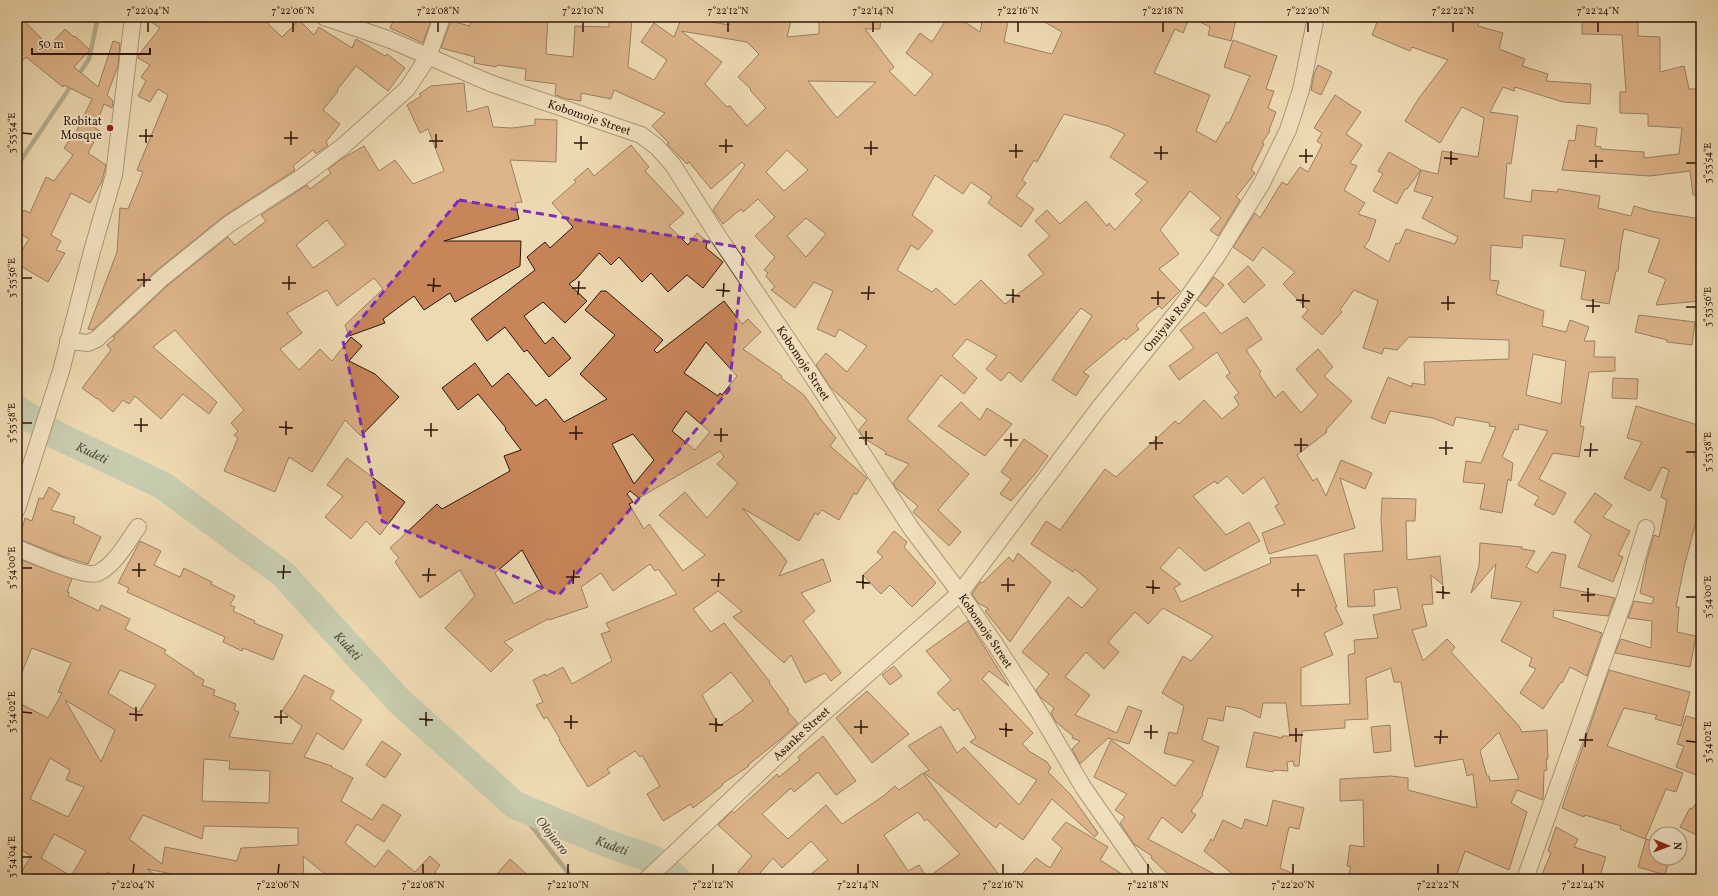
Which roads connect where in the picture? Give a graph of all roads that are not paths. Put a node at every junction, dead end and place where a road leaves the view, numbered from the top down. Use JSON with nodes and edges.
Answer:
{"nodes":[{"id":1,"x":133,"y":17,"type":"edge"},
{"id":2,"x":324,"y":17,"type":"edge"},
{"id":3,"x":442,"y":17,"type":"edge"},
{"id":4,"x":1316,"y":17,"type":"edge"},
{"id":5,"x":428,"y":57,"type":"junction"},
{"id":6,"x":68,"y":341,"type":"junction"},
{"id":7,"x":17,"y":509,"type":"edge"},
{"id":8,"x":138,"y":527,"type":"dead end"},
{"id":9,"x":1646,"y":528,"type":"dead end"},
{"id":10,"x":17,"y":548,"type":"edge"},
{"id":11,"x":960,"y":593,"type":"junction"},
{"id":12,"x":647,"y":879,"type":"edge"},
{"id":13,"x":1147,"y":879,"type":"edge"},
{"id":14,"x":1525,"y":879,"type":"edge"}],
"edges":[{"from":1,"to":6,"type":"street"},
{"from":2,"to":5,"type":"street","name":"Kobomoje Street"},
{"from":3,"to":5,"type":"street"},
{"from":4,"to":11,"type":"street","name":"Omiyale Road"},
{"from":5,"to":6,"type":"street"},
{"from":5,"to":11,"type":"street","name":"Kobomoje Street"},
{"from":6,"to":7,"type":"street"},
{"from":8,"to":10,"type":"street"},
{"from":9,"to":14,"type":"street"},
{"from":11,"to":12,"type":"street","name":"Asanke Street"},
{"from":11,"to":13,"type":"street","name":"Kobomoje Street"}]}
